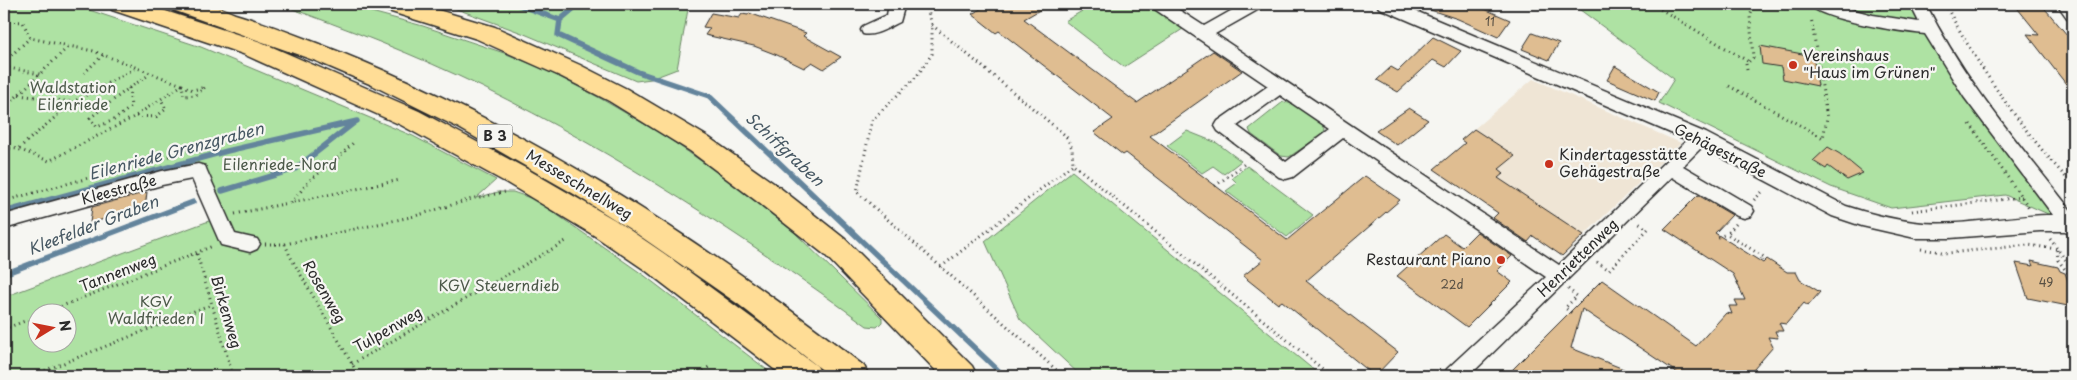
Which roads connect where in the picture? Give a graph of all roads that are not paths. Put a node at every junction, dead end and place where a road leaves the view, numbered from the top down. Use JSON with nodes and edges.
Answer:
{"nodes":[{"id":1,"x":120,"y":4,"type":"edge"},
{"id":2,"x":179,"y":4,"type":"edge"},
{"id":3,"x":224,"y":4,"type":"edge"},
{"id":4,"x":393,"y":4,"type":"edge"},
{"id":5,"x":897,"y":4,"type":"edge"},
{"id":6,"x":1159,"y":4,"type":"edge"},
{"id":7,"x":1255,"y":4,"type":"edge"},
{"id":8,"x":1385,"y":4,"type":"edge"},
{"id":9,"x":1918,"y":4,"type":"edge"},
{"id":10,"x":2065,"y":4,"type":"edge"},
{"id":11,"x":1814,"y":7,"type":"edge"},
{"id":12,"x":2073,"y":14,"type":"edge"},
{"id":13,"x":250,"y":27,"type":"junction"},
{"id":14,"x":1930,"y":29,"type":"junction"},
{"id":15,"x":870,"y":30,"type":"dead end"},
{"id":16,"x":1203,"y":34,"type":"junction"},
{"id":17,"x":1280,"y":86,"type":"junction"},
{"id":18,"x":1344,"y":129,"type":"junction"},
{"id":19,"x":1700,"y":138,"type":"junction"},
{"id":20,"x":1671,"y":167,"type":"junction"},
{"id":21,"x":1744,"y":211,"type":"dead end"},
{"id":22,"x":4,"y":222,"type":"edge"},
{"id":23,"x":2072,"y":225,"type":"edge"},
{"id":24,"x":250,"y":244,"type":"road end"},
{"id":25,"x":1558,"y":278,"type":"junction"},
{"id":26,"x":849,"y":372,"type":"edge"},
{"id":27,"x":806,"y":376,"type":"edge"},
{"id":28,"x":961,"y":376,"type":"edge"},
{"id":29,"x":1455,"y":376,"type":"edge"}],
"edges":[{"from":1,"to":27,"type":"highway"},
{"from":2,"to":13,"type":"highway","name":"Messeschnellweg","number":"B 3"},
{"from":3,"to":13,"type":"highway","name":"Messeschnellweg"},
{"from":4,"to":28,"type":"highway"},
{"from":5,"to":15,"type":"street"},
{"from":6,"to":16,"type":"street"},
{"from":7,"to":16,"type":"street"},
{"from":8,"to":19,"type":"street","name":"Gehägestraße"},
{"from":9,"to":14,"type":"street"},
{"from":10,"to":12,"type":"street"},
{"from":11,"to":14,"type":"street"},
{"from":13,"to":26,"type":"highway","name":"Messeschnellweg","number":"B 3"},
{"from":14,"to":23,"type":"street"},
{"from":16,"to":17,"type":"street"},
{"from":17,"to":18,"type":"street"},
{"from":17,"to":18,"type":"street"},
{"from":18,"to":25,"type":"street"},
{"from":19,"to":20,"type":"street","name":"Henriettenweg"},
{"from":19,"to":23,"type":"street","name":"Gehägestraße"},
{"from":20,"to":21,"type":"street"},
{"from":20,"to":25,"type":"street","name":"Henriettenweg"},
{"from":22,"to":24,"type":"street","name":"Kleestraße"},
{"from":25,"to":29,"type":"street","name":"Henriettenweg"}]}
